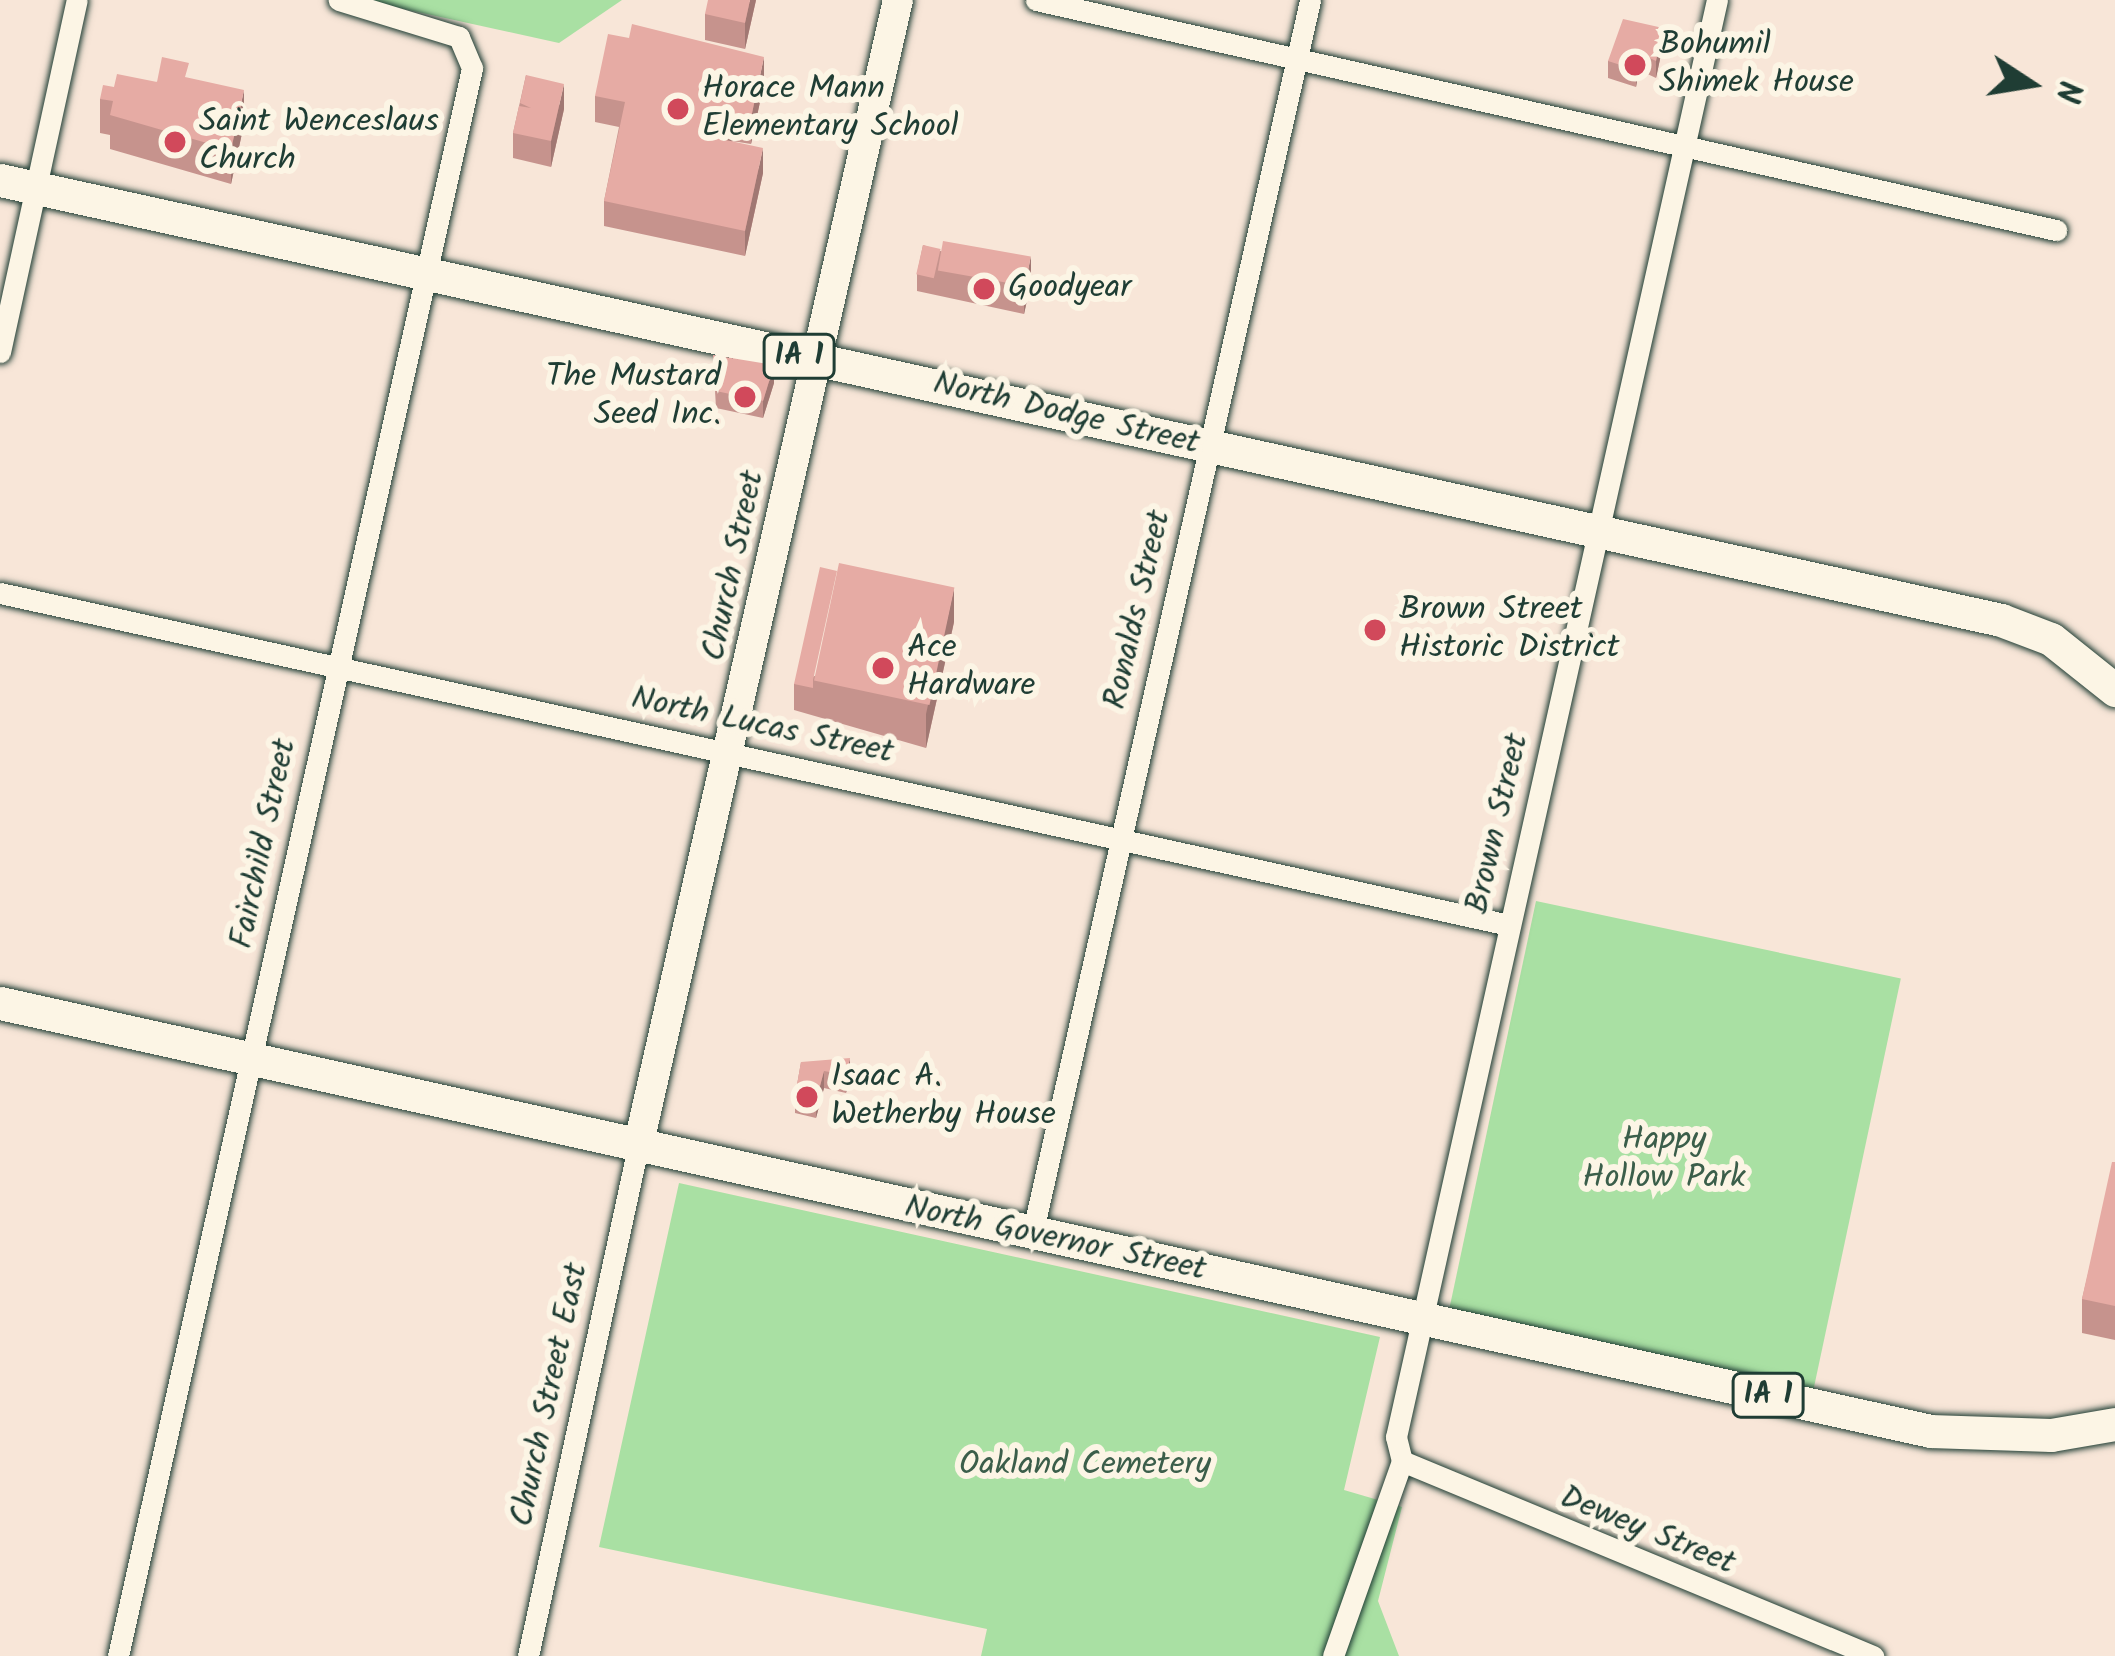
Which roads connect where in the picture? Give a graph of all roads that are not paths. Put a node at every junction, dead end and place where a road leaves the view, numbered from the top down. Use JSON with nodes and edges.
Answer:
{"nodes":[{"id":1,"x":77,"y":0,"type":"edge"},
{"id":2,"x":339,"y":0,"type":"edge"},
{"id":3,"x":898,"y":0,"type":"edge"},
{"id":4,"x":1036,"y":0,"type":"edge"},
{"id":5,"x":1310,"y":0,"type":"edge"},
{"id":6,"x":1717,"y":0,"type":"edge"},
{"id":7,"x":1297,"y":59,"type":"junction"},
{"id":8,"x":1684,"y":143,"type":"junction"},
{"id":9,"x":0,"y":180,"type":"edge"},
{"id":10,"x":37,"y":188,"type":"junction"},
{"id":11,"x":2056,"y":230,"type":"dead end"},
{"id":12,"x":426,"y":276,"type":"junction"},
{"id":13,"x":0,"y":352,"type":"edge"},
{"id":14,"x":817,"y":360,"type":"junction"},
{"id":15,"x":1210,"y":448,"type":"junction"},
{"id":16,"x":1598,"y":536,"type":"junction"},
{"id":17,"x":0,"y":593,"type":"edge"},
{"id":18,"x":336,"y":667,"type":"junction"},
{"id":19,"x":2115,"y":689,"type":"edge"},
{"id":20,"x":731,"y":754,"type":"junction"},
{"id":21,"x":1122,"y":840,"type":"junction"},
{"id":22,"x":1510,"y":925,"type":"junction"},
{"id":23,"x":0,"y":1003,"type":"edge"},
{"id":24,"x":251,"y":1061,"type":"junction"},
{"id":25,"x":638,"y":1148,"type":"junction"},
{"id":26,"x":1032,"y":1235,"type":"junction"},
{"id":27,"x":1424,"y":1319,"type":"junction"},
{"id":28,"x":2115,"y":1424,"type":"edge"},
{"id":29,"x":1402,"y":1461,"type":"junction"},
{"id":30,"x":1850,"y":1652,"type":"edge"},
{"id":31,"x":118,"y":1656,"type":"edge"},
{"id":32,"x":528,"y":1656,"type":"edge"},
{"id":33,"x":1333,"y":1656,"type":"edge"},
{"id":34,"x":1873,"y":1656,"type":"edge"}],
"edges":[{"from":1,"to":10,"type":"street"},
{"from":2,"to":12,"type":"street","name":"Fairchild Street"},
{"from":3,"to":14,"type":"street","name":"Church Street"},
{"from":4,"to":7,"type":"street"},
{"from":5,"to":7,"type":"street","name":"Ronalds Street"},
{"from":6,"to":8,"type":"street","name":"Brown Street"},
{"from":7,"to":8,"type":"street"},
{"from":7,"to":15,"type":"street","name":"Ronalds Street"},
{"from":8,"to":11,"type":"street"},
{"from":8,"to":16,"type":"street","name":"Brown Street"},
{"from":9,"to":10,"type":"main road","name":"North Dodge Street","number":"IA 1"},
{"from":10,"to":12,"type":"main road","name":"North Dodge Street","number":"IA 1"},
{"from":10,"to":13,"type":"street"},
{"from":12,"to":14,"type":"main road","name":"North Dodge Street","number":"IA 1"},
{"from":12,"to":18,"type":"street","name":"Fairchild Street"},
{"from":14,"to":15,"type":"main road","name":"North Dodge Street","number":"IA 1"},
{"from":14,"to":20,"type":"street","name":"Church Street"},
{"from":15,"to":16,"type":"main road","name":"North Dodge Street","number":"IA 1"},
{"from":15,"to":21,"type":"street","name":"Ronalds Street"},
{"from":16,"to":19,"type":"main road","name":"North Dodge Street","number":"IA 1"},
{"from":16,"to":22,"type":"street","name":"Brown Street"},
{"from":17,"to":18,"type":"street","name":"North Lucas Street"},
{"from":18,"to":20,"type":"street","name":"North Lucas Street"},
{"from":18,"to":24,"type":"street","name":"Fairchild Street"},
{"from":20,"to":21,"type":"street","name":"North Lucas Street"},
{"from":20,"to":25,"type":"street","name":"Church Street"},
{"from":21,"to":22,"type":"street","name":"North Lucas Street"},
{"from":21,"to":26,"type":"street","name":"Ronalds Street"},
{"from":22,"to":27,"type":"street","name":"Brown Street"},
{"from":23,"to":24,"type":"main road","name":"North Governor Street","number":"IA 1"},
{"from":24,"to":25,"type":"main road","name":"North Governor Street","number":"IA 1"},
{"from":24,"to":31,"type":"street","name":"Fairchild Street"},
{"from":25,"to":26,"type":"main road","name":"North Governor Street","number":"IA 1"},
{"from":25,"to":32,"type":"street","name":"Church Street East"},
{"from":26,"to":27,"type":"main road","name":"North Governor Street","number":"IA 1"},
{"from":27,"to":28,"type":"main road","name":"North Governor Street","number":"IA 1"},
{"from":27,"to":29,"type":"street","name":"Brown Street"},
{"from":29,"to":30,"type":"street","name":"Dewey Street"},
{"from":29,"to":33,"type":"street","name":"Brown Street"},
{"from":30,"to":34,"type":"street","name":"Dewey Street"}]}
